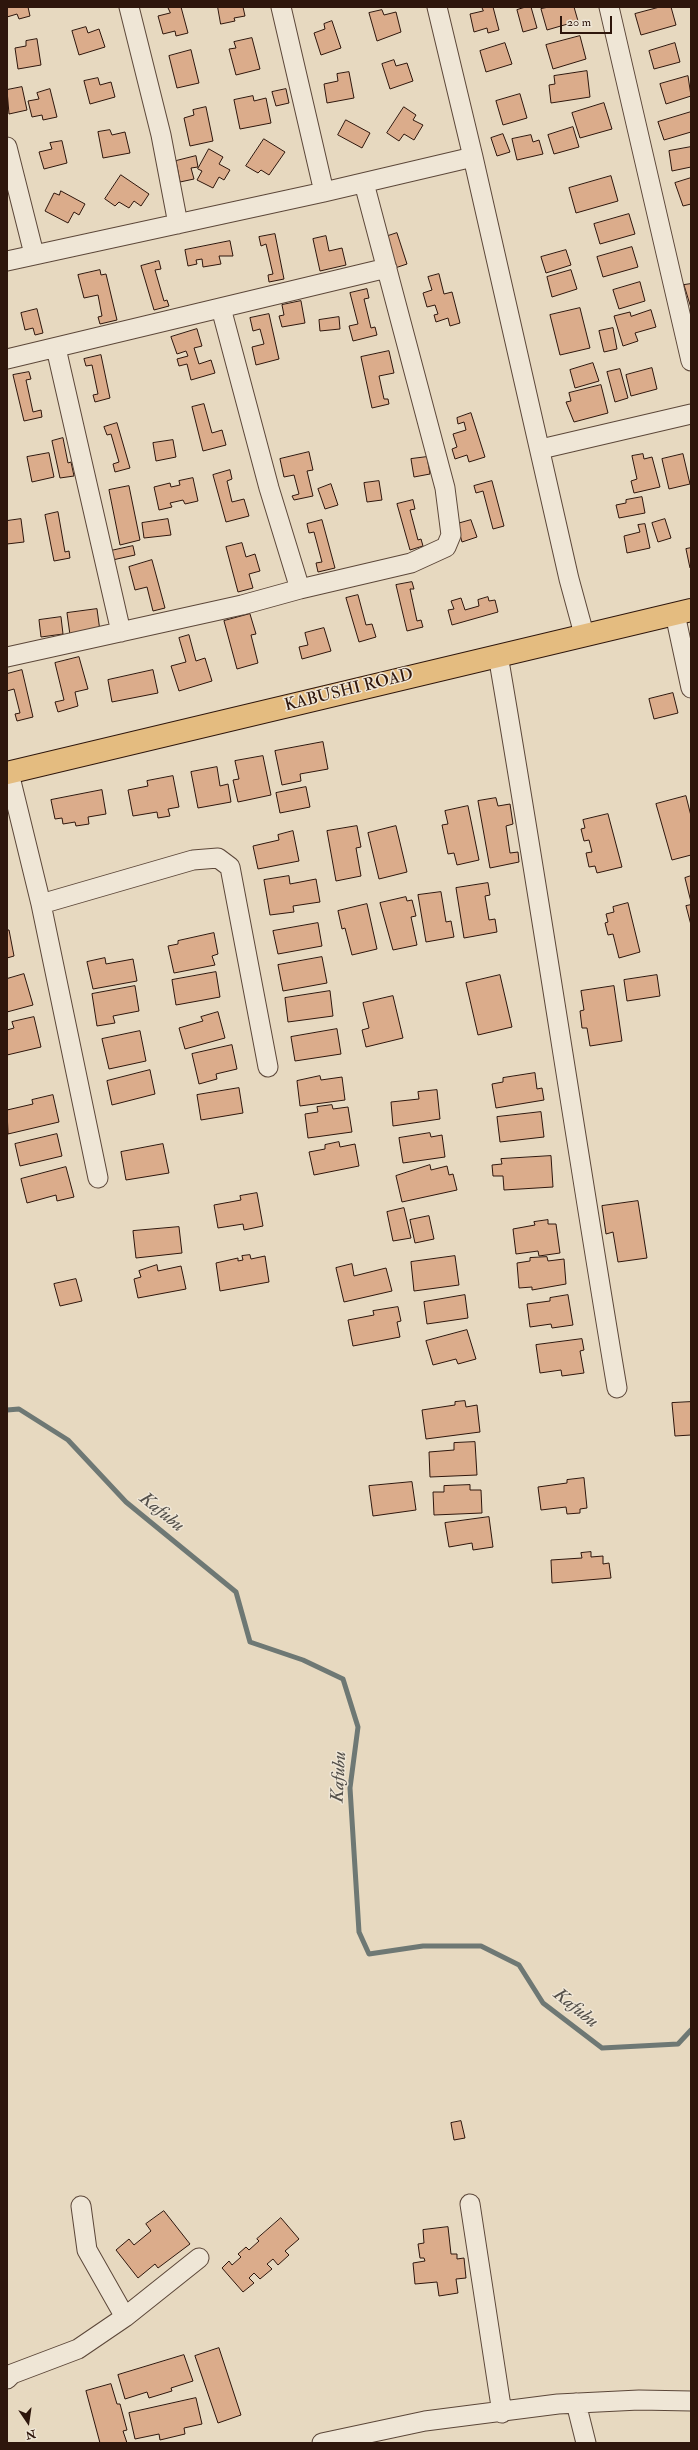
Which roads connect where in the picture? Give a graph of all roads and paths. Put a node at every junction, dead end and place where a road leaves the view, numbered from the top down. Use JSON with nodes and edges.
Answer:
{"nodes":[{"id":1,"x":129,"y":7,"type":"edge"},
{"id":2,"x":281,"y":7,"type":"edge"},
{"id":3,"x":437,"y":7,"type":"edge"},
{"id":4,"x":609,"y":7,"type":"edge"},
{"id":5,"x":7,"y":147,"type":"edge"},
{"id":6,"x":473,"y":157,"type":"junction"},
{"id":7,"x":364,"y":183,"type":"junction"},
{"id":8,"x":324,"y":192,"type":"junction"},
{"id":9,"x":178,"y":224,"type":"junction"},
{"id":10,"x":34,"y":254,"type":"junction"},
{"id":11,"x":7,"y":261,"type":"edge"},
{"id":12,"x":387,"y":268,"type":"junction"},
{"id":13,"x":221,"y":308,"type":"junction"},
{"id":14,"x":56,"y":348,"type":"junction"},
{"id":15,"x":7,"y":359,"type":"edge"},
{"id":16,"x":691,"y":361,"type":"edge"},
{"id":17,"x":691,"y":414,"type":"edge"},
{"id":18,"x":541,"y":449,"type":"junction"},
{"id":19,"x":300,"y":589,"type":"junction"},
{"id":20,"x":683,"y":612,"type":"edge"},
{"id":21,"x":121,"y":632,"type":"junction"},
{"id":22,"x":584,"y":634,"type":"junction"},
{"id":23,"x":498,"y":655,"type":"junction"},
{"id":24,"x":7,"y":657,"type":"edge"},
{"id":25,"x":691,"y":688,"type":"edge"},
{"id":26,"x":8,"y":773,"type":"edge"},
{"id":27,"x":41,"y":904,"type":"junction"},
{"id":28,"x":268,"y":1067,"type":"dead end"},
{"id":29,"x":98,"y":1178,"type":"dead end"},
{"id":30,"x":617,"y":1388,"type":"dead end"},
{"id":31,"x":470,"y":2204,"type":"dead end"},
{"id":32,"x":81,"y":2206,"type":"dead end"},
{"id":33,"x":200,"y":2258,"type":"dead end"},
{"id":34,"x":124,"y":2317,"type":"junction"},
{"id":35,"x":7,"y":2379,"type":"edge"},
{"id":36,"x":691,"y":2401,"type":"edge"},
{"id":37,"x":576,"y":2403,"type":"junction"},
{"id":38,"x":502,"y":2413,"type":"junction"},
{"id":39,"x":322,"y":2443,"type":"edge"},
{"id":40,"x":586,"y":2443,"type":"edge"}],
"edges":[{"from":1,"to":9,"type":"street"},
{"from":2,"to":8,"type":"street"},
{"from":3,"to":6,"type":"street"},
{"from":4,"to":16,"type":"street"},
{"from":5,"to":10,"type":"street"},
{"from":6,"to":7,"type":"street"},
{"from":6,"to":18,"type":"street"},
{"from":7,"to":8,"type":"street"},
{"from":7,"to":12,"type":"street"},
{"from":8,"to":9,"type":"street"},
{"from":9,"to":10,"type":"street"},
{"from":10,"to":11,"type":"street"},
{"from":12,"to":13,"type":"street"},
{"from":12,"to":19,"type":"street"},
{"from":13,"to":14,"type":"street"},
{"from":13,"to":19,"type":"street"},
{"from":14,"to":15,"type":"street"},
{"from":14,"to":21,"type":"street"},
{"from":17,"to":18,"type":"street"},
{"from":18,"to":22,"type":"street"},
{"from":19,"to":21,"type":"street"},
{"from":20,"to":22,"type":"main road","name":"KABUSHI ROAD"},
{"from":20,"to":25,"type":"street"},
{"from":21,"to":24,"type":"street"},
{"from":22,"to":23,"type":"main road","name":"KABUSHI ROAD"},
{"from":23,"to":26,"type":"main road","name":"KABUSHI ROAD"},
{"from":23,"to":30,"type":"street"},
{"from":26,"to":27,"type":"street"},
{"from":27,"to":28,"type":"street"},
{"from":27,"to":29,"type":"street"},
{"from":31,"to":38,"type":"street"},
{"from":32,"to":34,"type":"street"},
{"from":33,"to":34,"type":"street"},
{"from":34,"to":35,"type":"street"},
{"from":36,"to":37,"type":"street"},
{"from":37,"to":38,"type":"street"},
{"from":37,"to":40,"type":"street"},
{"from":38,"to":39,"type":"street"}]}
